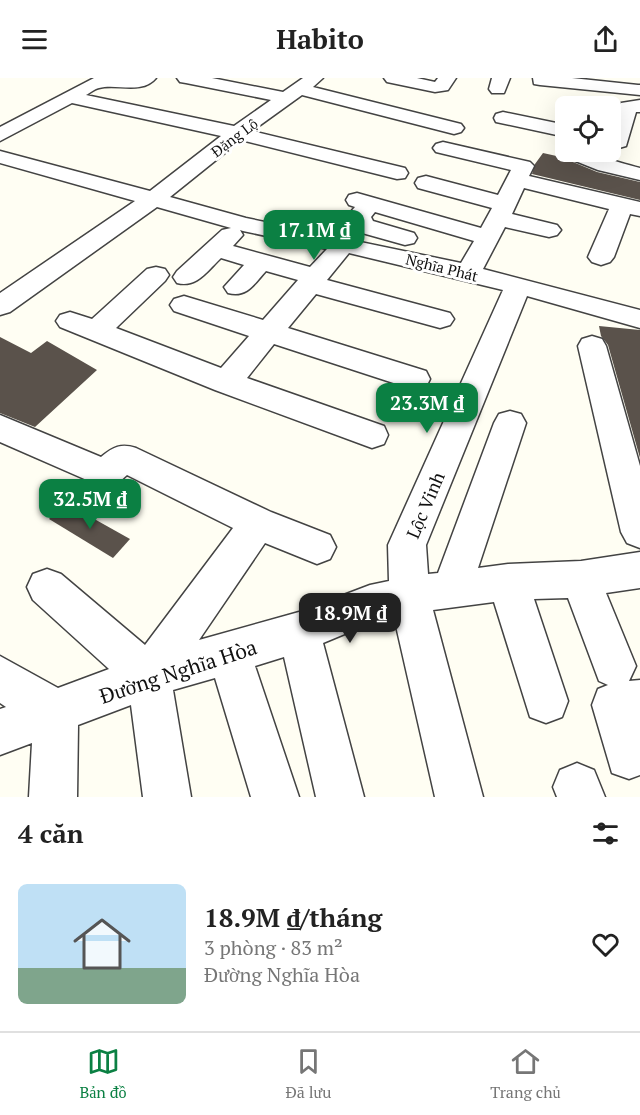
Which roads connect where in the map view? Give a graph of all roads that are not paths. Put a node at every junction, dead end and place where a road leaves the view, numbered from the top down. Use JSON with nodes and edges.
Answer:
{"nodes":[{"id":1,"x":147,"y":78,"type":"edge"},
{"id":2,"x":186,"y":78,"type":"edge"},
{"id":3,"x":393,"y":78,"type":"edge"},
{"id":4,"x":447,"y":78,"type":"edge"},
{"id":5,"x":540,"y":80,"type":"dead end"},
{"id":6,"x":299,"y":88,"type":"edge"},
{"id":7,"x":68,"y":97,"type":"junction"},
{"id":8,"x":637,"y":97,"type":"edge"},
{"id":9,"x":621,"y":98,"type":"edge"},
{"id":10,"x":503,"y":118,"type":"dead end"},
{"id":11,"x":555,"y":129,"type":"edge"},
{"id":12,"x":621,"y":129,"type":"edge"},
{"id":13,"x":237,"y":134,"type":"junction"},
{"id":14,"x":0,"y":135,"type":"edge"},
{"id":15,"x":621,"y":142,"type":"edge"},
{"id":16,"x":640,"y":147,"type":"edge"},
{"id":17,"x":0,"y":157,"type":"edge"},
{"id":18,"x":595,"y":162,"type":"edge"},
{"id":19,"x":397,"y":173,"type":"dead end"},
{"id":20,"x":640,"y":174,"type":"edge"},
{"id":21,"x":516,"y":180,"type":"junction"},
{"id":22,"x":426,"y":183,"type":"dead end"},
{"id":23,"x":155,"y":198,"type":"junction"},
{"id":24,"x":631,"y":207,"type":"edge"},
{"id":25,"x":452,"y":208,"type":"junction"},
{"id":26,"x":243,"y":224,"type":"junction"},
{"id":27,"x":549,"y":230,"type":"dead end"},
{"id":28,"x":488,"y":235,"type":"junction"},
{"id":29,"x":343,"y":245,"type":"junction"},
{"id":30,"x":524,"y":247,"type":"dead end"},
{"id":31,"x":216,"y":249,"type":"junction"},
{"id":32,"x":422,"y":252,"type":"junction"},
{"id":33,"x":601,"y":257,"type":"dead end"},
{"id":34,"x":261,"y":262,"type":"junction"},
{"id":35,"x":156,"y":275,"type":"dead end"},
{"id":36,"x":186,"y":277,"type":"dead end"},
{"id":37,"x":0,"y":278,"type":"edge"},
{"id":38,"x":312,"y":280,"type":"junction"},
{"id":39,"x":518,"y":286,"type":"junction"},
{"id":40,"x":237,"y":287,"type":"dead end"},
{"id":41,"x":26,"y":288,"type":"junction"},
{"id":42,"x":0,"y":306,"type":"edge"},
{"id":43,"x":184,"y":306,"type":"dead end"},
{"id":44,"x":440,"y":319,"type":"dead end"},
{"id":45,"x":640,"y":319,"type":"edge"},
{"id":46,"x":269,"y":331,"type":"junction"},
{"id":47,"x":592,"y":346,"type":"dead end"},
{"id":48,"x":415,"y":379,"type":"dead end"},
{"id":49,"x":226,"y":382,"type":"junction"},
{"id":50,"x":510,"y":423,"type":"dead end"},
{"id":51,"x":0,"y":428,"type":"edge"},
{"id":52,"x":372,"y":435,"type":"dead end"},
{"id":53,"x":258,"y":522,"type":"junction"},
{"id":54,"x":640,"y":532,"type":"edge"},
{"id":55,"x":317,"y":547,"type":"dead end"},
{"id":56,"x":640,"y":570,"type":"edge"},
{"id":57,"x":581,"y":579,"type":"junction"},
{"id":58,"x":508,"y":582,"type":"junction"},
{"id":59,"x":47,"y":587,"type":"dead end"},
{"id":60,"x":451,"y":590,"type":"junction"},
{"id":61,"x":409,"y":595,"type":"junction"},
{"id":62,"x":299,"y":632,"type":"junction"},
{"id":63,"x":229,"y":653,"type":"junction"},
{"id":64,"x":614,"y":666,"type":"dead end"},
{"id":65,"x":149,"y":676,"type":"junction"},
{"id":66,"x":0,"y":678,"type":"edge"},
{"id":67,"x":546,"y":700,"type":"dead end"},
{"id":68,"x":640,"y":702,"type":"edge"},
{"id":69,"x":56,"y":712,"type":"junction"},
{"id":70,"x":0,"y":732,"type":"edge"},
{"id":71,"x":629,"y":756,"type":"dead end"},
{"id":72,"x":53,"y":797,"type":"edge"},
{"id":73,"x":167,"y":797,"type":"edge"},
{"id":74,"x":275,"y":797,"type":"edge"},
{"id":75,"x":340,"y":797,"type":"edge"},
{"id":76,"x":459,"y":797,"type":"edge"}],
"edges":[{"from":1,"to":7,"type":"street"},
{"from":2,"to":6,"type":"street"},
{"from":3,"to":4,"type":"street"},
{"from":5,"to":8,"type":"street"},
{"from":6,"to":13,"type":"street","name":"Đặng Lộ"},
{"from":6,"to":21,"type":"street"},
{"from":7,"to":13,"type":"street"},
{"from":7,"to":14,"type":"street"},
{"from":8,"to":9,"type":"street"},
{"from":8,"to":12,"type":"street"},
{"from":10,"to":11,"type":"street"},
{"from":13,"to":19,"type":"street"},
{"from":13,"to":23,"type":"street","name":"Đặng Lộ"},
{"from":15,"to":16,"type":"street"},
{"from":17,"to":23,"type":"street","name":"Nghĩa Phát"},
{"from":18,"to":20,"type":"street"},
{"from":21,"to":24,"type":"street"},
{"from":21,"to":28,"type":"street"},
{"from":22,"to":25,"type":"street"},
{"from":23,"to":26,"type":"street","name":"Nghĩa Phát"},
{"from":23,"to":41,"type":"street","name":"Đặng Lộ"},
{"from":24,"to":33,"type":"street"},
{"from":25,"to":28,"type":"street"},
{"from":25,"to":28,"type":"street"},
{"from":25,"to":32,"type":"street"},
{"from":25,"to":32,"type":"street"},
{"from":26,"to":29,"type":"street","name":"Nghĩa Phát"},
{"from":26,"to":31,"type":"street"},
{"from":27,"to":28,"type":"street"},
{"from":28,"to":30,"type":"street"},
{"from":28,"to":32,"type":"street","name":"Nghĩa Phát"},
{"from":28,"to":39,"type":"street","name":"Nghĩa Phát"},
{"from":29,"to":32,"type":"street","name":"Nghĩa Phát"},
{"from":29,"to":38,"type":"street"},
{"from":31,"to":34,"type":"street"},
{"from":31,"to":36,"type":"street"},
{"from":34,"to":38,"type":"street"},
{"from":34,"to":40,"type":"street"},
{"from":35,"to":49,"type":"street"},
{"from":37,"to":41,"type":"street"},
{"from":38,"to":44,"type":"street"},
{"from":38,"to":46,"type":"street"},
{"from":39,"to":45,"type":"street","name":"Nghĩa Phát"},
{"from":39,"to":61,"type":"street","name":"Lộc Vinh"},
{"from":41,"to":42,"type":"street","name":"Đặng Lộ"},
{"from":43,"to":46,"type":"street"},
{"from":46,"to":48,"type":"street"},
{"from":46,"to":49,"type":"street"},
{"from":47,"to":54,"type":"street"},
{"from":49,"to":52,"type":"street"},
{"from":50,"to":60,"type":"street"},
{"from":51,"to":53,"type":"street"},
{"from":53,"to":55,"type":"street"},
{"from":53,"to":65,"type":"street"},
{"from":56,"to":57,"type":"street","name":"Đường Nghĩa Hòa"},
{"from":57,"to":58,"type":"street","name":"Đường Nghĩa Hòa"},
{"from":57,"to":64,"type":"street"},
{"from":58,"to":60,"type":"street","name":"Đường Nghĩa Hòa"},
{"from":58,"to":67,"type":"street"},
{"from":59,"to":65,"type":"street"},
{"from":60,"to":61,"type":"street","name":"Đường Nghĩa Hòa"},
{"from":61,"to":62,"type":"street","name":"Đường Nghĩa Hòa"},
{"from":61,"to":76,"type":"street","name":"Lộc Vinh"},
{"from":62,"to":63,"type":"street","name":"Đường Nghĩa Hòa"},
{"from":62,"to":75,"type":"street"},
{"from":63,"to":65,"type":"street","name":"Đường Nghĩa Hòa"},
{"from":63,"to":74,"type":"street"},
{"from":65,"to":69,"type":"street","name":"Đường Nghĩa Hòa"},
{"from":65,"to":73,"type":"street"},
{"from":66,"to":69,"type":"street"},
{"from":68,"to":71,"type":"street"},
{"from":69,"to":70,"type":"street","name":"Đường Nghĩa Hòa"},
{"from":69,"to":72,"type":"street"}]}
